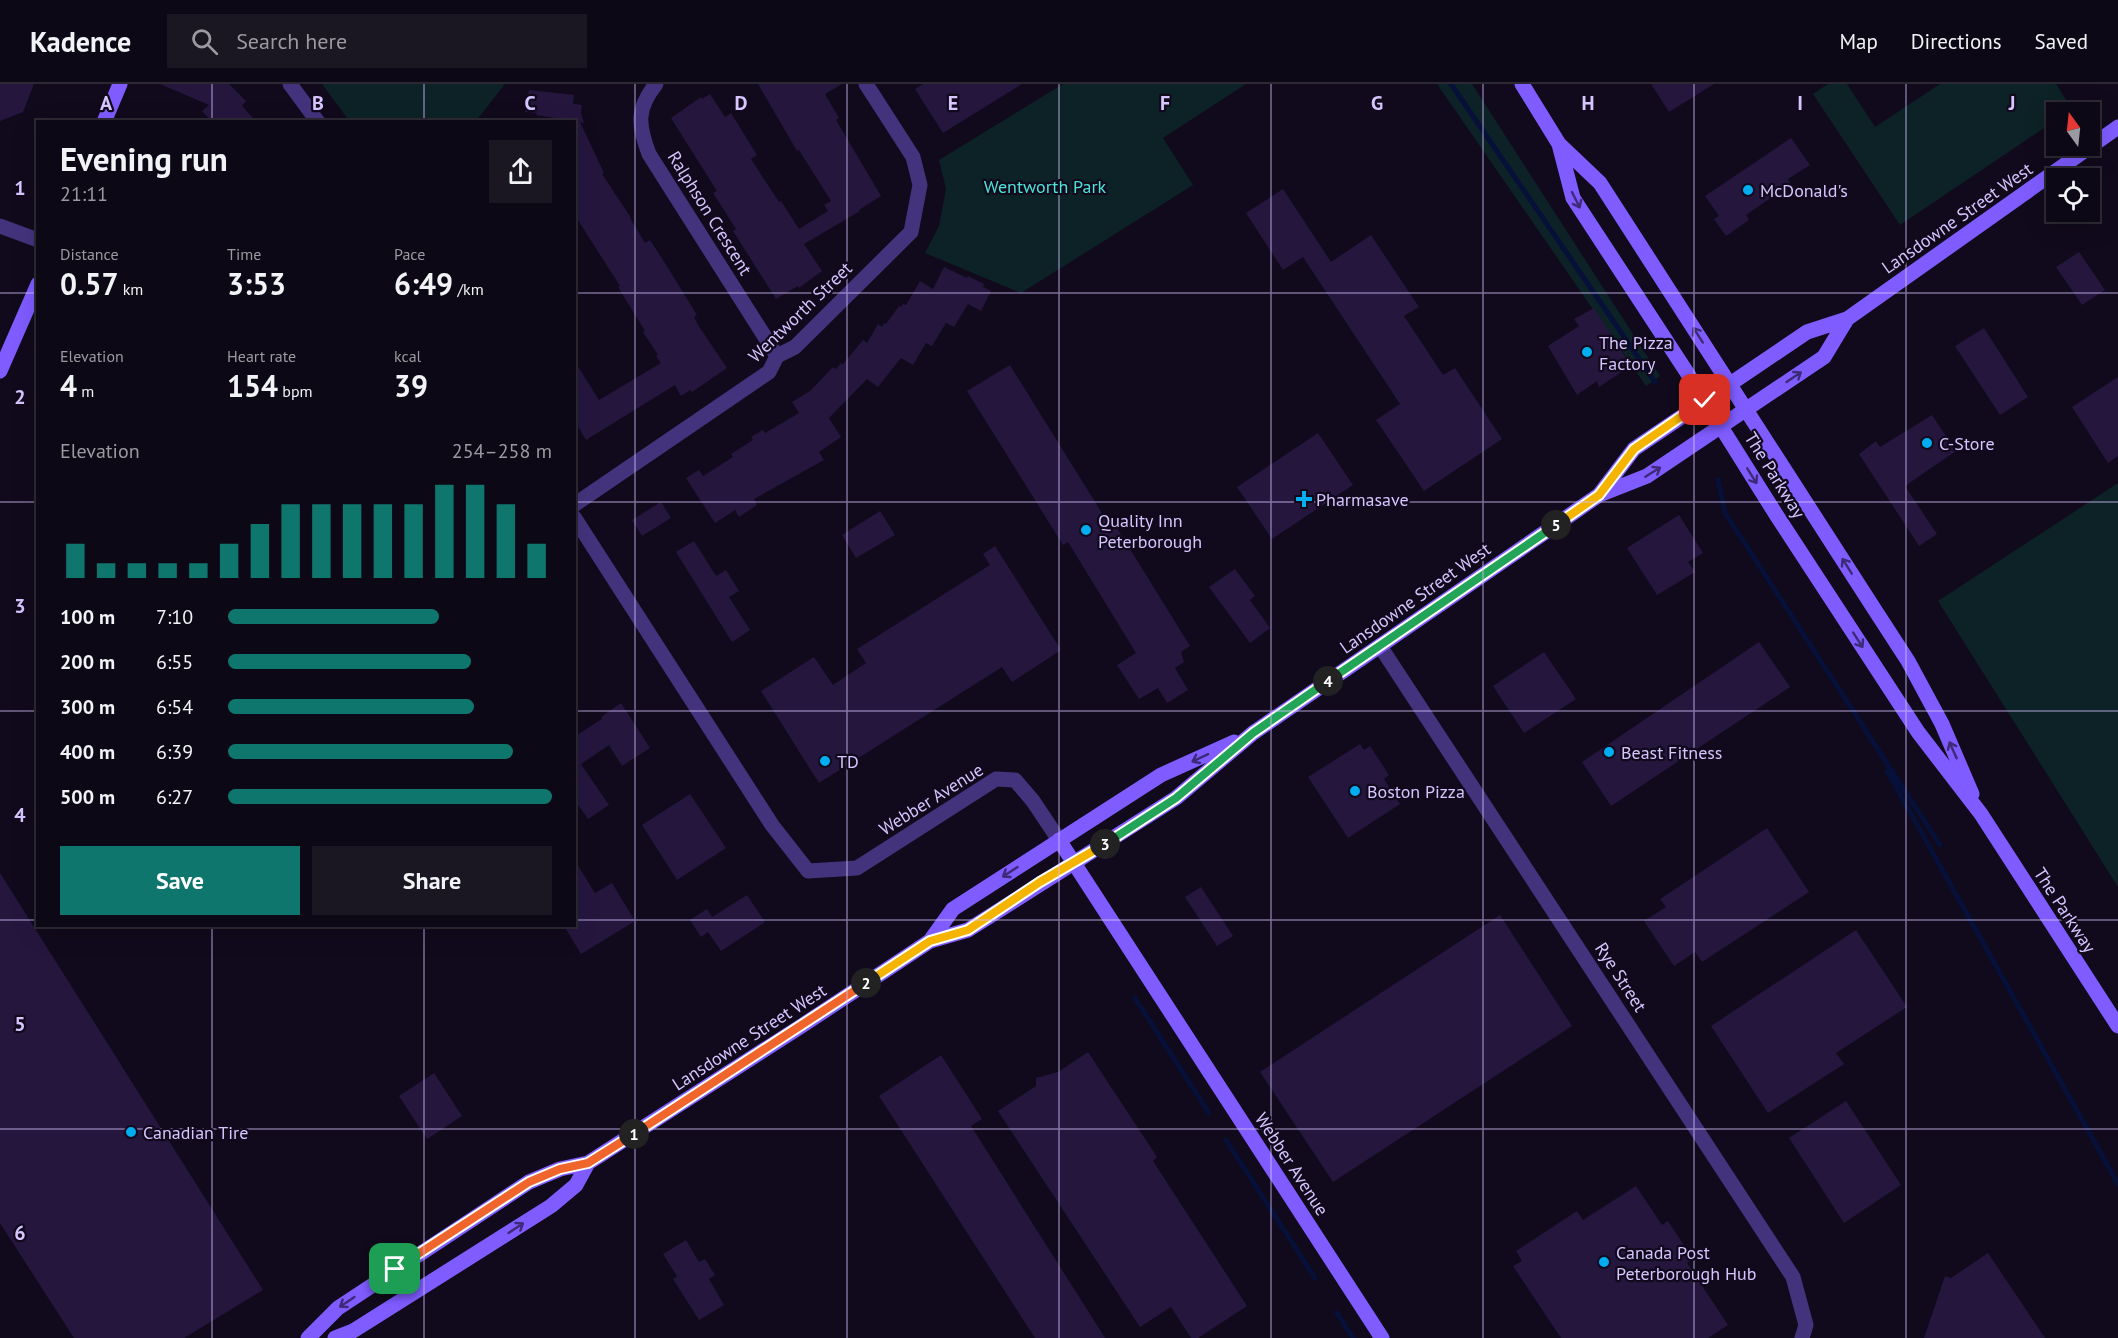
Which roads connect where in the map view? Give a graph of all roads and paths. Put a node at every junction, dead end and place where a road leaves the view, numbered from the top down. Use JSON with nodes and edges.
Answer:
{"nodes":[{"id":1,"x":120,"y":84,"type":"edge"},
{"id":2,"x":290,"y":84,"type":"edge"},
{"id":3,"x":656,"y":84,"type":"edge"},
{"id":4,"x":866,"y":84,"type":"edge"},
{"id":5,"x":1522,"y":84,"type":"edge"},
{"id":6,"x":105,"y":120,"type":"edge"},
{"id":7,"x":317,"y":120,"type":"edge"},
{"id":8,"x":2118,"y":127,"type":"edge"},
{"id":9,"x":1559,"y":144,"type":"junction"},
{"id":10,"x":0,"y":226,"type":"edge"},
{"id":11,"x":36,"y":239,"type":"edge"},
{"id":12,"x":36,"y":289,"type":"edge"},
{"id":13,"x":1847,"y":320,"type":"junction"},
{"id":14,"x":777,"y":356,"type":"junction"},
{"id":15,"x":0,"y":370,"type":"edge"},
{"id":16,"x":1730,"y":384,"type":"junction"},
{"id":17,"x":1705,"y":400,"type":"junction"},
{"id":18,"x":1746,"y":409,"type":"junction"},
{"id":19,"x":1721,"y":426,"type":"junction"},
{"id":20,"x":1599,"y":495,"type":"junction"},
{"id":21,"x":576,"y":504,"type":"edge"},
{"id":22,"x":576,"y":519,"type":"edge"},
{"id":23,"x":1380,"y":646,"type":"junction"},
{"id":24,"x":1253,"y":733,"type":"junction"},
{"id":25,"x":1981,"y":814,"type":"junction"},
{"id":26,"x":1059,"y":840,"type":"junction"},
{"id":27,"x":1074,"y":863,"type":"junction"},
{"id":28,"x":930,"y":941,"type":"junction"},
{"id":29,"x":2118,"y":1026,"type":"edge"},
{"id":30,"x":588,"y":1163,"type":"junction"},
{"id":31,"x":308,"y":1338,"type":"edge"},
{"id":32,"x":335,"y":1338,"type":"edge"},
{"id":33,"x":1382,"y":1338,"type":"edge"},
{"id":34,"x":1802,"y":1338,"type":"edge"}],
"edges":[{"from":1,"to":6,"type":"main road"},
{"from":2,"to":7,"type":"street"},
{"from":3,"to":14,"type":"street","name":"Ralphson Crescent"},
{"from":4,"to":14,"type":"street","name":"Wentworth Street"},
{"from":5,"to":9,"type":"main road","name":"The Parkway"},
{"from":8,"to":13,"type":"main road","name":"Lansdowne Street West"},
{"from":16,"to":9,"type":"main road","name":"The Parkway","one_way":true},
{"from":9,"to":17,"type":"main road","name":"The Parkway","one_way":true},
{"from":10,"to":11,"type":"street"},
{"from":12,"to":15,"type":"main road"},
{"from":13,"to":16,"type":"main road","name":"Lansdowne Street West"},
{"from":18,"to":13,"type":"main road","name":"Lansdowne Street West","one_way":true},
{"from":14,"to":21,"type":"street","name":"Wentworth Street"},
{"from":16,"to":17,"type":"main road","name":"Lansdowne Street West"},
{"from":16,"to":18,"type":"main road","name":"The Parkway"},
{"from":17,"to":19,"type":"main road","name":"The Parkway"},
{"from":17,"to":20,"type":"main road","name":"Lansdowne Street West"},
{"from":18,"to":19,"type":"main road","name":"Lansdowne Street West"},
{"from":25,"to":18,"type":"main road","name":"The Parkway","one_way":true},
{"from":20,"to":19,"type":"main road","name":"Lansdowne Street West","one_way":true},
{"from":19,"to":25,"type":"main road","name":"The Parkway","one_way":true},
{"from":20,"to":23,"type":"main road","name":"Lansdowne Street West"},
{"from":22,"to":26,"type":"street","name":"Webber Avenue"},
{"from":23,"to":24,"type":"main road","name":"Lansdowne Street West"},
{"from":23,"to":34,"type":"street","name":"Rye Street"},
{"from":24,"to":26,"type":"main road","name":"Lansdowne Street West","one_way":true},
{"from":24,"to":27,"type":"main road","name":"Lansdowne Street West"},
{"from":25,"to":29,"type":"main road","name":"The Parkway"},
{"from":26,"to":27,"type":"main road","name":"Webber Avenue"},
{"from":26,"to":28,"type":"main road","name":"Lansdowne Street West","one_way":true},
{"from":27,"to":28,"type":"main road","name":"Lansdowne Street West"},
{"from":27,"to":33,"type":"main road","name":"Webber Avenue"},
{"from":28,"to":30,"type":"main road","name":"Lansdowne Street West"},
{"from":30,"to":31,"type":"main road","name":"Lansdowne Street West","one_way":true},
{"from":32,"to":30,"type":"main road","name":"Lansdowne Street West","one_way":true}]}
